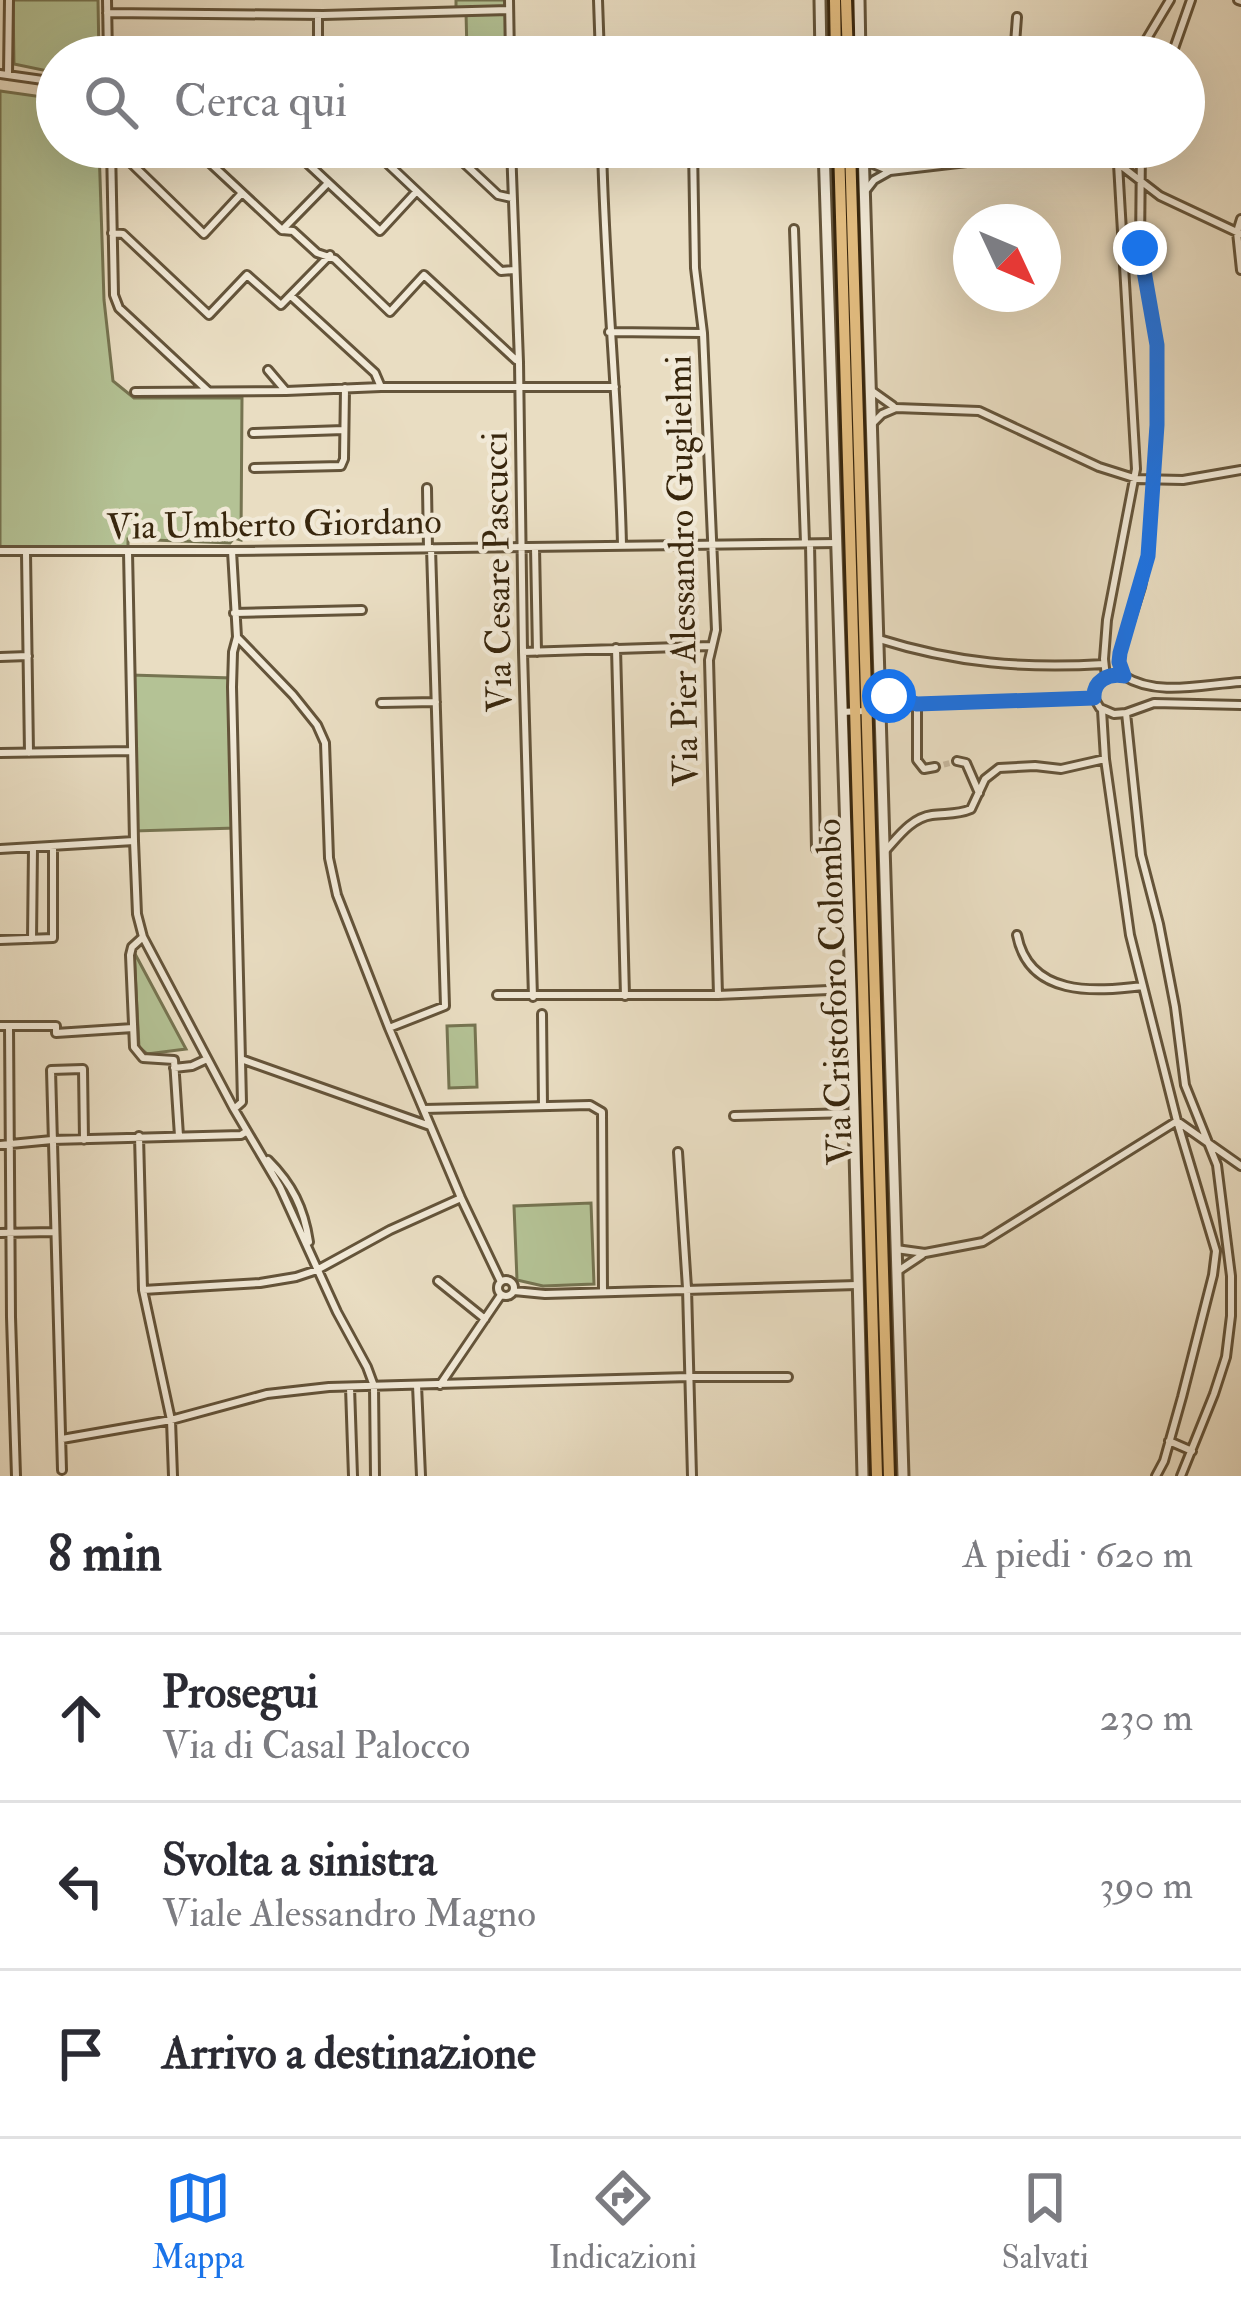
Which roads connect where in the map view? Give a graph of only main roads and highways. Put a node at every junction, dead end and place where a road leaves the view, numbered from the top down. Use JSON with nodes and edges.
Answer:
{"nodes":[{"id":1,"x":835,"y":0,"type":"edge"},
{"id":2,"x":846,"y":0,"type":"edge"},
{"id":3,"x":836,"y":36,"type":"edge"},
{"id":4,"x":847,"y":36,"type":"edge"},
{"id":5,"x":840,"y":168,"type":"edge"},
{"id":6,"x":850,"y":168,"type":"edge"},
{"id":7,"x":855,"y":710,"type":"junction"},
{"id":8,"x":877,"y":1476,"type":"edge"},
{"id":9,"x":889,"y":1476,"type":"edge"}],
"edges":[{"from":1,"to":3,"type":"main road"},
{"from":2,"to":4,"type":"main road"},
{"from":5,"to":7,"type":"main road","name":"Via Cristoforo Colombo"},
{"from":6,"to":7,"type":"main road","name":"Via Cristoforo Colombo"},
{"from":7,"to":8,"type":"main road","name":"Via Cristoforo Colombo"},
{"from":7,"to":9,"type":"main road","name":"Via Cristoforo Colombo"}]}
